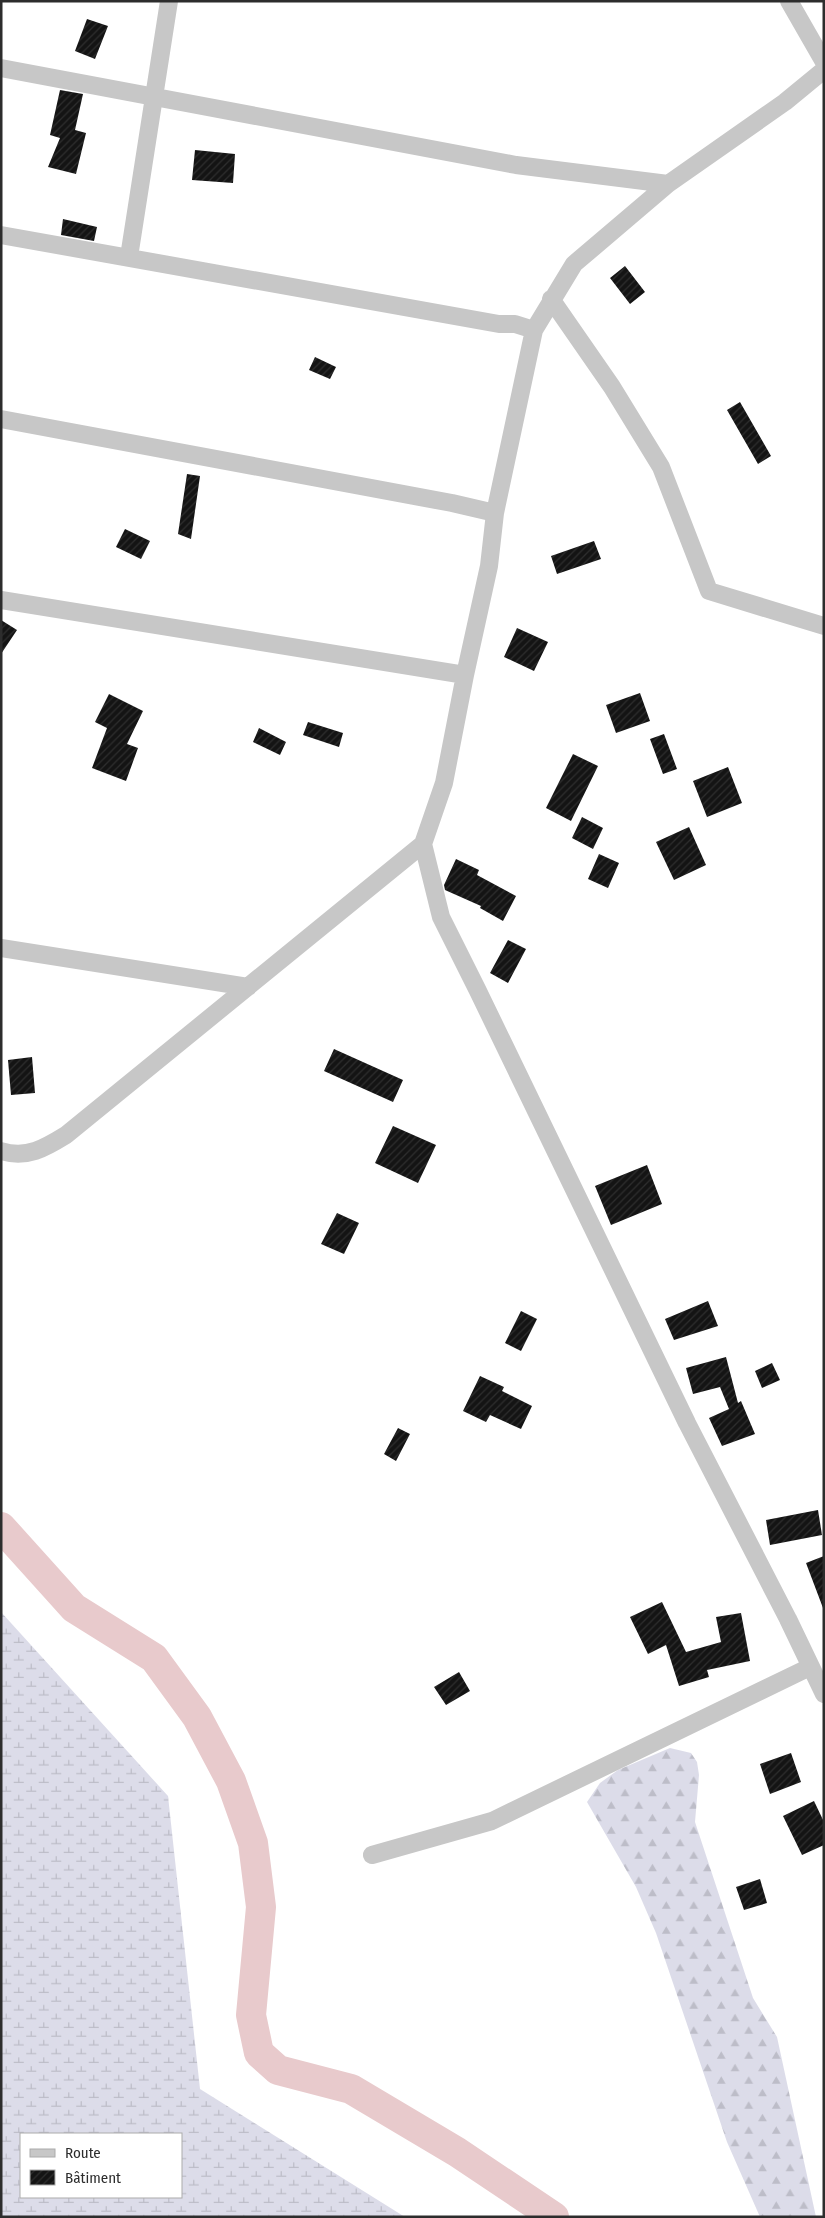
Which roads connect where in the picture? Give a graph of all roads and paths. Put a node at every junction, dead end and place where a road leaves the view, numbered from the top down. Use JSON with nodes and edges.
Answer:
{"nodes":[{"id":1,"x":169,"y":1,"type":"edge"},
{"id":2,"x":789,"y":1,"type":"edge"},
{"id":3,"x":824,"y":62,"type":"edge"},
{"id":4,"x":1,"y":68,"type":"edge"},
{"id":5,"x":824,"y":70,"type":"edge"},
{"id":6,"x":154,"y":97,"type":"junction"},
{"id":7,"x":668,"y":184,"type":"junction"},
{"id":8,"x":1,"y":235,"type":"edge"},
{"id":9,"x":129,"y":257,"type":"junction"},
{"id":10,"x":551,"y":299,"type":"junction"},
{"id":11,"x":534,"y":330,"type":"junction"},
{"id":12,"x":1,"y":418,"type":"edge"},
{"id":13,"x":496,"y":513,"type":"junction"},
{"id":14,"x":1,"y":600,"type":"edge"},
{"id":15,"x":824,"y":626,"type":"edge"},
{"id":16,"x":465,"y":675,"type":"junction"},
{"id":17,"x":423,"y":844,"type":"junction"},
{"id":18,"x":1,"y":948,"type":"edge"},
{"id":19,"x":248,"y":987,"type":"junction"},
{"id":20,"x":1,"y":1151,"type":"edge"},
{"id":21,"x":810,"y":1666,"type":"junction"},
{"id":22,"x":824,"y":1694,"type":"edge"},
{"id":23,"x":372,"y":1855,"type":"dead end"}],
"edges":[{"from":1,"to":6,"type":"street"},
{"from":2,"to":3,"type":"street"},
{"from":4,"to":6,"type":"street"},
{"from":5,"to":7,"type":"street"},
{"from":6,"to":7,"type":"street"},
{"from":6,"to":9,"type":"street"},
{"from":7,"to":10,"type":"street"},
{"from":8,"to":9,"type":"street"},
{"from":9,"to":11,"type":"street"},
{"from":10,"to":11,"type":"street"},
{"from":10,"to":15,"type":"street"},
{"from":11,"to":13,"type":"street"},
{"from":12,"to":13,"type":"street"},
{"from":13,"to":16,"type":"street"},
{"from":14,"to":16,"type":"street"},
{"from":16,"to":17,"type":"street"},
{"from":17,"to":19,"type":"street"},
{"from":17,"to":21,"type":"street"},
{"from":18,"to":19,"type":"street"},
{"from":19,"to":20,"type":"street"},
{"from":21,"to":22,"type":"street"},
{"from":21,"to":23,"type":"street"}]}
